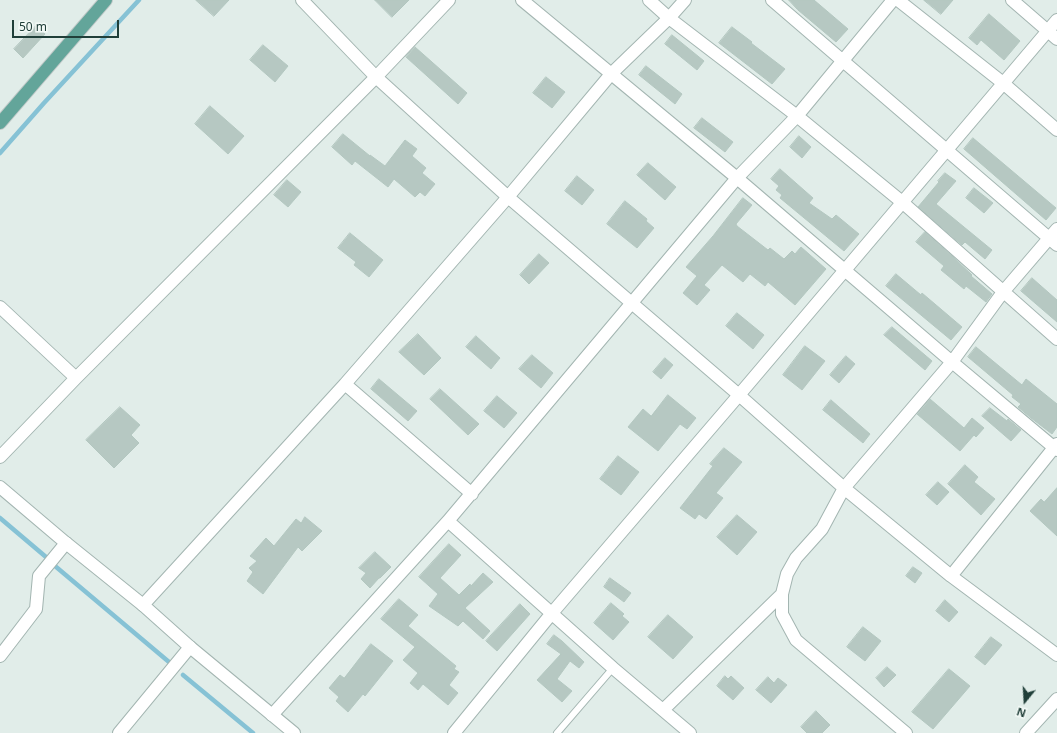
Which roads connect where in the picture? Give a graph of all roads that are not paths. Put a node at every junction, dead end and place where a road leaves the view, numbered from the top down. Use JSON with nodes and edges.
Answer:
{"nodes":[{"id":1,"x":106,"y":0,"type":"edge"},
{"id":2,"x":302,"y":0,"type":"edge"},
{"id":3,"x":449,"y":0,"type":"edge"},
{"id":4,"x":522,"y":0,"type":"edge"},
{"id":5,"x":649,"y":0,"type":"edge"},
{"id":6,"x":685,"y":0,"type":"edge"},
{"id":7,"x":772,"y":0,"type":"edge"},
{"id":8,"x":893,"y":0,"type":"edge"},
{"id":9,"x":898,"y":0,"type":"edge"},
{"id":10,"x":1012,"y":0,"type":"edge"},
{"id":11,"x":669,"y":18,"type":"junction"},
{"id":12,"x":1057,"y":20,"type":"edge"},
{"id":13,"x":1048,"y":31,"type":"junction"},
{"id":14,"x":1057,"y":39,"type":"edge"},
{"id":15,"x":842,"y":61,"type":"junction"},
{"id":16,"x":611,"y":74,"type":"junction"},
{"id":17,"x":376,"y":77,"type":"junction"},
{"id":18,"x":1003,"y":83,"type":"junction"},
{"id":19,"x":797,"y":116,"type":"junction"},
{"id":20,"x":0,"y":123,"type":"edge"},
{"id":21,"x":1057,"y":130,"type":"edge"},
{"id":22,"x":946,"y":150,"type":"junction"},
{"id":23,"x":737,"y":178,"type":"junction"},
{"id":24,"x":508,"y":197,"type":"junction"},
{"id":25,"x":902,"y":202,"type":"junction"},
{"id":26,"x":1054,"y":238,"type":"edge"},
{"id":27,"x":844,"y":270,"type":"junction"},
{"id":28,"x":1003,"y":292,"type":"junction"},
{"id":29,"x":632,"y":304,"type":"junction"},
{"id":30,"x":0,"y":306,"type":"edge"},
{"id":31,"x":1057,"y":339,"type":"edge"},
{"id":32,"x":952,"y":362,"type":"junction"},
{"id":33,"x":76,"y":378,"type":"junction"},
{"id":34,"x":345,"y":384,"type":"junction"},
{"id":35,"x":739,"y":395,"type":"junction"},
{"id":36,"x":1056,"y":447,"type":"edge"},
{"id":37,"x":0,"y":457,"type":"edge"},
{"id":38,"x":0,"y":487,"type":"edge"},
{"id":39,"x":844,"y":488,"type":"junction"},
{"id":40,"x":472,"y":494,"type":"junction"},
{"id":41,"x":448,"y":521,"type":"junction"},
{"id":42,"x":66,"y":543,"type":"junction"},
{"id":43,"x":951,"y":576,"type":"junction"},
{"id":44,"x":782,"y":594,"type":"junction"},
{"id":45,"x":143,"y":605,"type":"junction"},
{"id":46,"x":552,"y":613,"type":"junction"},
{"id":47,"x":190,"y":647,"type":"junction"},
{"id":48,"x":1057,"y":655,"type":"edge"},
{"id":49,"x":0,"y":656,"type":"edge"},
{"id":50,"x":613,"y":668,"type":"junction"},
{"id":51,"x":1057,"y":699,"type":"edge"},
{"id":52,"x":663,"y":710,"type":"junction"},
{"id":53,"x":272,"y":715,"type":"junction"},
{"id":54,"x":119,"y":733,"type":"edge"},
{"id":55,"x":294,"y":733,"type":"edge"},
{"id":56,"x":454,"y":733,"type":"edge"},
{"id":57,"x":557,"y":733,"type":"edge"},
{"id":58,"x":690,"y":733,"type":"edge"},
{"id":59,"x":906,"y":733,"type":"edge"},
{"id":60,"x":1026,"y":733,"type":"edge"}],
"edges":[{"from":1,"to":20,"type":"main road"},
{"from":2,"to":17,"type":"street"},
{"from":3,"to":17,"type":"street"},
{"from":4,"to":16,"type":"street"},
{"from":5,"to":11,"type":"street"},
{"from":6,"to":11,"type":"street"},
{"from":7,"to":15,"type":"street"},
{"from":8,"to":15,"type":"street"},
{"from":9,"to":18,"type":"street"},
{"from":10,"to":13,"type":"street"},
{"from":11,"to":16,"type":"street"},
{"from":11,"to":19,"type":"street"},
{"from":12,"to":13,"type":"street"},
{"from":13,"to":14,"type":"street"},
{"from":13,"to":18,"type":"street"},
{"from":15,"to":19,"type":"street"},
{"from":15,"to":22,"type":"street"},
{"from":16,"to":23,"type":"street"},
{"from":16,"to":24,"type":"street"},
{"from":17,"to":24,"type":"street"},
{"from":17,"to":33,"type":"street"},
{"from":18,"to":21,"type":"street"},
{"from":18,"to":22,"type":"street"},
{"from":19,"to":23,"type":"street"},
{"from":19,"to":25,"type":"street"},
{"from":22,"to":25,"type":"street"},
{"from":22,"to":26,"type":"street"},
{"from":23,"to":27,"type":"street"},
{"from":23,"to":29,"type":"street"},
{"from":24,"to":29,"type":"street"},
{"from":24,"to":34,"type":"street"},
{"from":25,"to":27,"type":"street"},
{"from":25,"to":28,"type":"street"},
{"from":26,"to":28,"type":"street"},
{"from":27,"to":32,"type":"street"},
{"from":27,"to":35,"type":"street"},
{"from":28,"to":31,"type":"street"},
{"from":28,"to":32,"type":"street"},
{"from":29,"to":35,"type":"street"},
{"from":29,"to":40,"type":"street"},
{"from":30,"to":33,"type":"street"},
{"from":32,"to":36,"type":"street"},
{"from":32,"to":39,"type":"street"},
{"from":33,"to":37,"type":"street"},
{"from":34,"to":40,"type":"street"},
{"from":34,"to":45,"type":"street"},
{"from":35,"to":39,"type":"street"},
{"from":35,"to":46,"type":"street"},
{"from":36,"to":43,"type":"street"},
{"from":38,"to":42,"type":"street"},
{"from":39,"to":43,"type":"street"},
{"from":39,"to":44,"type":"street"},
{"from":40,"to":41,"type":"street"},
{"from":41,"to":46,"type":"street"},
{"from":41,"to":53,"type":"street"},
{"from":42,"to":45,"type":"street"},
{"from":42,"to":49,"type":"street"},
{"from":43,"to":48,"type":"street"},
{"from":44,"to":52,"type":"street"},
{"from":44,"to":59,"type":"street"},
{"from":45,"to":47,"type":"street"},
{"from":46,"to":50,"type":"street"},
{"from":46,"to":56,"type":"street"},
{"from":47,"to":53,"type":"street"},
{"from":47,"to":54,"type":"street"},
{"from":50,"to":52,"type":"street"},
{"from":50,"to":57,"type":"lane"},
{"from":51,"to":60,"type":"street"},
{"from":52,"to":58,"type":"street"},
{"from":53,"to":55,"type":"street"}]}
